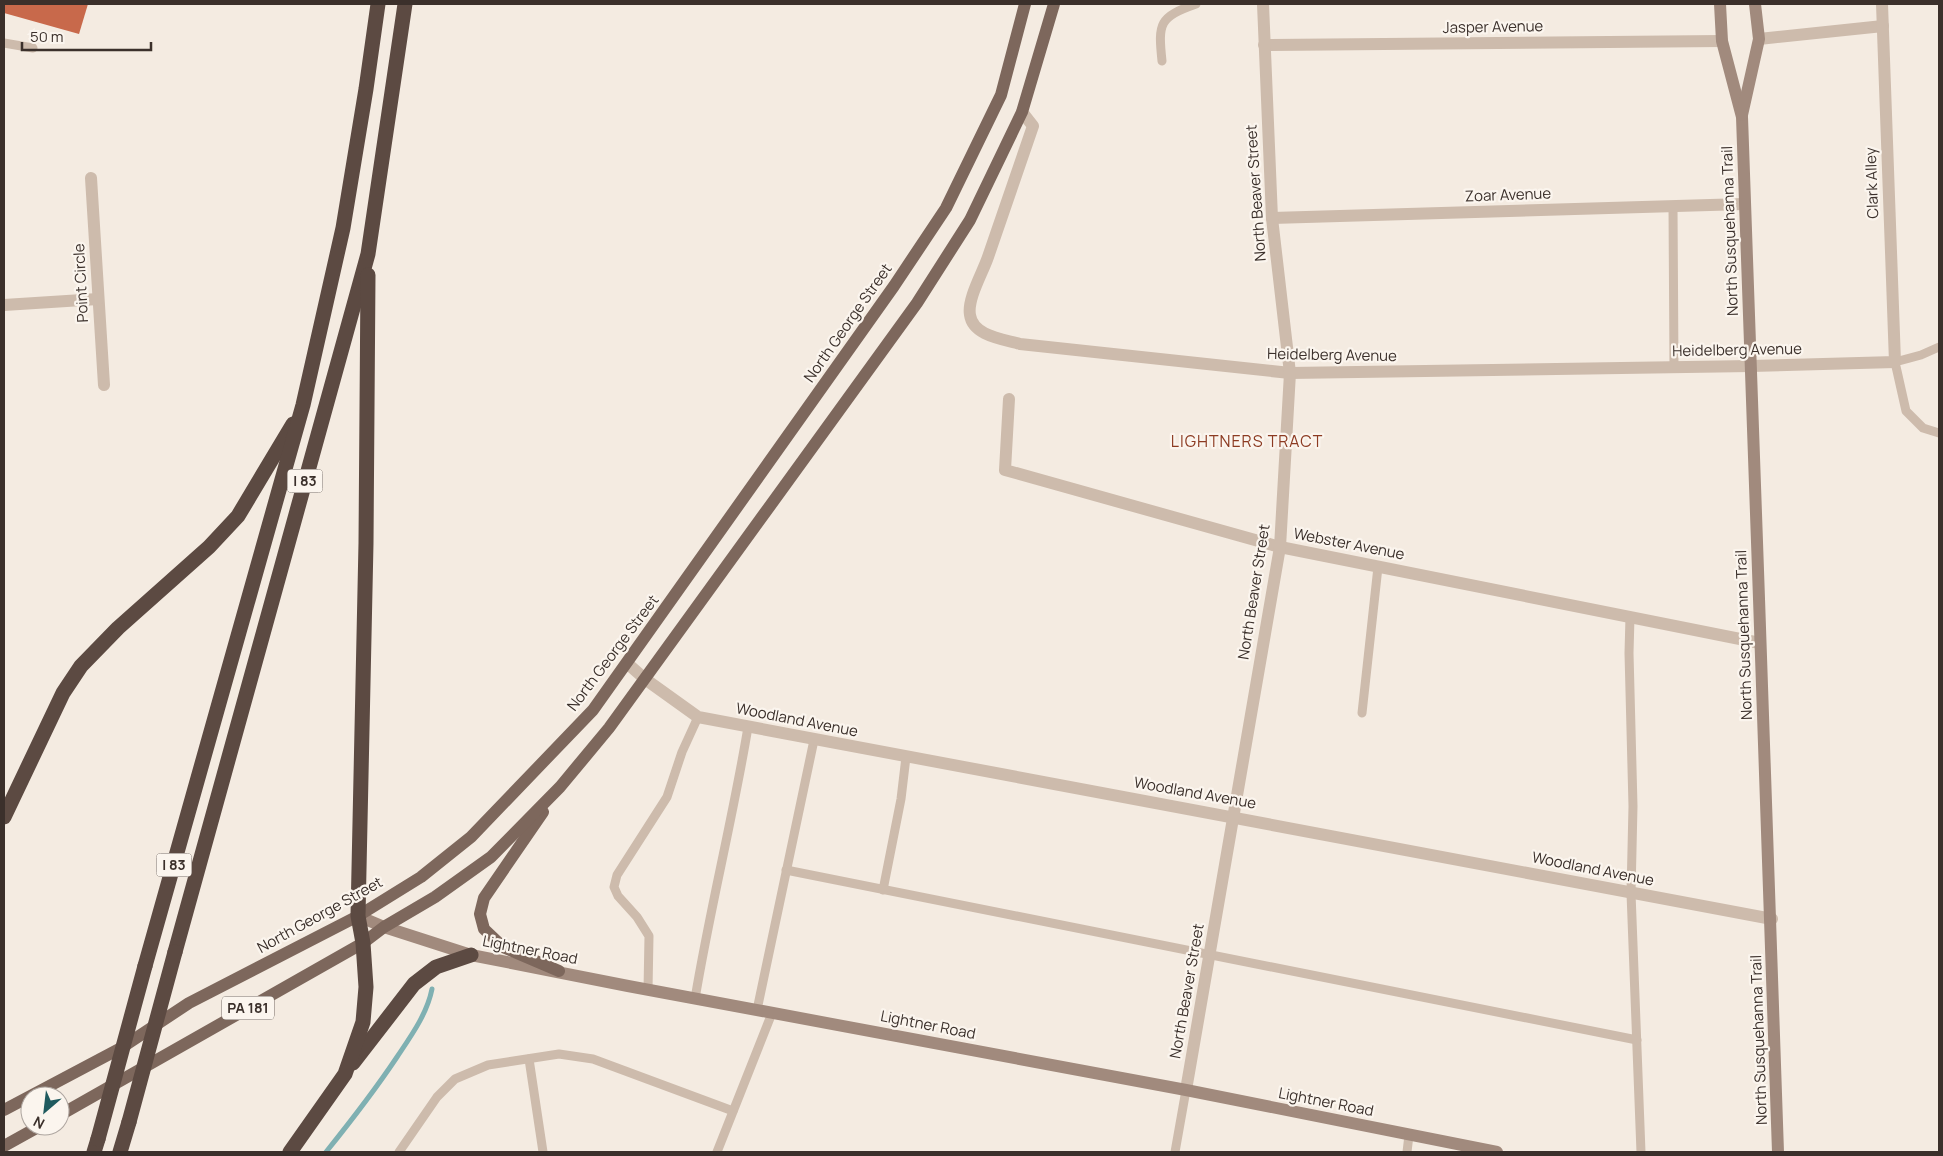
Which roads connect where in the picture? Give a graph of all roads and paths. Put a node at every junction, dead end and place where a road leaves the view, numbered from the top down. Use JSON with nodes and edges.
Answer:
{"nodes":[{"id":1,"x":378,"y":4,"type":"edge"},
{"id":2,"x":404,"y":4,"type":"edge"},
{"id":3,"x":1025,"y":4,"type":"edge"},
{"id":4,"x":1054,"y":4,"type":"edge"},
{"id":5,"x":1196,"y":4,"type":"edge"},
{"id":6,"x":1263,"y":4,"type":"edge"},
{"id":7,"x":1720,"y":4,"type":"edge"},
{"id":8,"x":1755,"y":4,"type":"edge"},
{"id":9,"x":1882,"y":4,"type":"edge"},
{"id":10,"x":1883,"y":26,"type":"junction"},
{"id":11,"x":1759,"y":39,"type":"junction"},
{"id":12,"x":1722,"y":41,"type":"junction"},
{"id":13,"x":4,"y":43,"type":"edge"},
{"id":14,"x":1264,"y":45,"type":"junction"},
{"id":15,"x":33,"y":48,"type":"dead end"},
{"id":16,"x":1162,"y":61,"type":"dead end"},
{"id":17,"x":1022,"y":112,"type":"junction"},
{"id":18,"x":1742,"y":117,"type":"junction"},
{"id":19,"x":91,"y":178,"type":"dead end"},
{"id":20,"x":1744,"y":204,"type":"junction"},
{"id":21,"x":1673,"y":206,"type":"junction"},
{"id":22,"x":1272,"y":218,"type":"junction"},
{"id":23,"x":368,"y":254,"type":"junction"},
{"id":24,"x":98,"y":299,"type":"junction"},
{"id":25,"x":4,"y":306,"type":"edge"},
{"id":26,"x":1939,"y":347,"type":"edge"},
{"id":27,"x":1895,"y":362,"type":"junction"},
{"id":28,"x":1751,"y":366,"type":"junction"},
{"id":29,"x":1674,"y":367,"type":"junction"},
{"id":30,"x":1290,"y":374,"type":"junction"},
{"id":31,"x":104,"y":385,"type":"dead end"},
{"id":32,"x":1009,"y":399,"type":"dead end"},
{"id":33,"x":303,"y":405,"type":"junction"},
{"id":34,"x":1939,"y":433,"type":"edge"},
{"id":35,"x":1280,"y":547,"type":"junction"},
{"id":36,"x":1378,"y":567,"type":"junction"},
{"id":37,"x":1630,"y":617,"type":"junction"},
{"id":38,"x":1760,"y":643,"type":"junction"},
{"id":39,"x":628,"y":664,"type":"junction"},
{"id":40,"x":644,"y":679,"type":"junction"},
{"id":41,"x":1362,"y":713,"type":"dead end"},
{"id":42,"x":698,"y":717,"type":"junction"},
{"id":43,"x":748,"y":727,"type":"junction"},
{"id":44,"x":814,"y":740,"type":"junction"},
{"id":45,"x":906,"y":757,"type":"junction"},
{"id":46,"x":560,"y":787,"type":"junction"},
{"id":47,"x":4,"y":817,"type":"edge"},
{"id":48,"x":1234,"y":817,"type":"junction"},
{"id":49,"x":786,"y":870,"type":"junction"},
{"id":50,"x":883,"y":890,"type":"junction"},
{"id":51,"x":1631,"y":893,"type":"junction"},
{"id":52,"x":358,"y":916,"type":"junction"},
{"id":53,"x":1772,"y":920,"type":"junction"},
{"id":54,"x":384,"y":927,"type":"junction"},
{"id":55,"x":363,"y":943,"type":"junction"},
{"id":56,"x":471,"y":955,"type":"junction"},
{"id":57,"x":1210,"y":955,"type":"junction"},
{"id":58,"x":559,"y":971,"type":"junction"},
{"id":59,"x":648,"y":990,"type":"junction"},
{"id":60,"x":695,"y":999,"type":"junction"},
{"id":61,"x":757,"y":1010,"type":"junction"},
{"id":62,"x":772,"y":1013,"type":"junction"},
{"id":63,"x":1637,"y":1040,"type":"junction"},
{"id":64,"x":529,"y":1058,"type":"junction"},
{"id":65,"x":345,"y":1074,"type":"junction"},
{"id":66,"x":1186,"y":1090,"type":"junction"},
{"id":67,"x":70,"y":1109,"type":"edge"},
{"id":68,"x":4,"y":1110,"type":"edge"},
{"id":69,"x":733,"y":1111,"type":"junction"},
{"id":70,"x":1409,"y":1135,"type":"junction"},
{"id":71,"x":22,"y":1136,"type":"edge"},
{"id":72,"x":4,"y":1146,"type":"edge"},
{"id":73,"x":96,"y":1146,"type":"edge"},
{"id":74,"x":120,"y":1152,"type":"edge"},
{"id":75,"x":290,"y":1152,"type":"edge"},
{"id":76,"x":399,"y":1152,"type":"edge"},
{"id":77,"x":544,"y":1152,"type":"edge"},
{"id":78,"x":717,"y":1152,"type":"edge"},
{"id":79,"x":1175,"y":1152,"type":"edge"},
{"id":80,"x":1407,"y":1152,"type":"edge"},
{"id":81,"x":1497,"y":1152,"type":"edge"},
{"id":82,"x":1642,"y":1152,"type":"edge"},
{"id":83,"x":1778,"y":1152,"type":"edge"}],
"edges":[{"from":1,"to":33,"type":"highway","number":"I 83"},
{"from":2,"to":23,"type":"highway","number":"I 83"},
{"from":3,"to":39,"type":"main road","name":"North George Street"},
{"from":4,"to":17,"type":"main road"},
{"from":5,"to":16,"type":"lane"},
{"from":6,"to":14,"type":"street","name":"North Beaver Street"},
{"from":7,"to":12,"type":"main road","name":"North Susquehanna Trail"},
{"from":8,"to":11,"type":"main road","name":"North Susquehanna Trail"},
{"from":9,"to":10,"type":"street","name":"Clark Alley"},
{"from":10,"to":11,"type":"street"},
{"from":10,"to":27,"type":"street","name":"Clark Alley"},
{"from":11,"to":18,"type":"main road","name":"North Susquehanna Trail"},
{"from":12,"to":14,"type":"street","name":"Jasper Avenue"},
{"from":12,"to":18,"type":"main road","name":"North Susquehanna Trail"},
{"from":13,"to":15,"type":"lane"},
{"from":14,"to":22,"type":"street","name":"North Beaver Street"},
{"from":17,"to":30,"type":"street","name":"Heidelberg Avenue"},
{"from":17,"to":40,"type":"main road"},
{"from":18,"to":20,"type":"main road","name":"North Susquehanna Trail"},
{"from":19,"to":24,"type":"street","name":"Point Circle"},
{"from":20,"to":21,"type":"street","name":"Zoar Avenue"},
{"from":20,"to":28,"type":"main road","name":"North Susquehanna Trail"},
{"from":21,"to":22,"type":"street","name":"Zoar Avenue"},
{"from":21,"to":29,"type":"lane"},
{"from":22,"to":30,"type":"street","name":"North Beaver Street"},
{"from":23,"to":52,"type":"highway"},
{"from":23,"to":74,"type":"highway","number":"I 83","bridge":true},
{"from":24,"to":25,"type":"street"},
{"from":24,"to":31,"type":"street","name":"Point Circle"},
{"from":26,"to":27,"type":"lane"},
{"from":27,"to":28,"type":"street","name":"Heidelberg Avenue"},
{"from":27,"to":34,"type":"lane"},
{"from":28,"to":29,"type":"street","name":"Heidelberg Avenue"},
{"from":28,"to":38,"type":"main road","name":"North Susquehanna Trail"},
{"from":29,"to":30,"type":"street","name":"Heidelberg Avenue"},
{"from":30,"to":35,"type":"street","name":"North Beaver Street"},
{"from":32,"to":35,"type":"street","name":"Webster Avenue"},
{"from":33,"to":47,"type":"highway"},
{"from":33,"to":73,"type":"highway","number":"I 83","bridge":true},
{"from":35,"to":36,"type":"street","name":"Webster Avenue"},
{"from":35,"to":48,"type":"street","name":"North Beaver Street"},
{"from":36,"to":37,"type":"street","name":"Webster Avenue"},
{"from":36,"to":41,"type":"lane"},
{"from":37,"to":38,"type":"street","name":"Webster Avenue"},
{"from":37,"to":51,"type":"lane"},
{"from":38,"to":53,"type":"main road","name":"North Susquehanna Trail"},
{"from":39,"to":40,"type":"street","name":"Woodland Avenue"},
{"from":39,"to":52,"type":"main road","name":"North George Street"},
{"from":40,"to":42,"type":"street","name":"Woodland Avenue"},
{"from":40,"to":46,"type":"main road"},
{"from":42,"to":43,"type":"street","name":"Woodland Avenue"},
{"from":42,"to":59,"type":"lane"},
{"from":43,"to":44,"type":"street","name":"Woodland Avenue"},
{"from":43,"to":60,"type":"lane"},
{"from":44,"to":45,"type":"street","name":"Woodland Avenue"},
{"from":44,"to":49,"type":"lane"},
{"from":45,"to":48,"type":"street","name":"Woodland Avenue"},
{"from":45,"to":50,"type":"lane"},
{"from":46,"to":54,"type":"main road"},
{"from":46,"to":58,"type":"main road"},
{"from":48,"to":51,"type":"street","name":"Woodland Avenue"},
{"from":48,"to":57,"type":"street","name":"North Beaver Street"},
{"from":49,"to":50,"type":"lane"},
{"from":49,"to":61,"type":"lane"},
{"from":50,"to":57,"type":"lane"},
{"from":51,"to":53,"type":"street","name":"Woodland Avenue"},
{"from":51,"to":63,"type":"lane"},
{"from":52,"to":54,"type":"main road","name":"Lightner Road"},
{"from":52,"to":55,"type":"highway"},
{"from":52,"to":68,"type":"main road","name":"North George Street"},
{"from":53,"to":83,"type":"main road","name":"North Susquehanna Trail"},
{"from":54,"to":55,"type":"main road"},
{"from":54,"to":56,"type":"main road","name":"Lightner Road"},
{"from":55,"to":65,"type":"highway"},
{"from":55,"to":67,"type":"main road","number":"PA 181"},
{"from":56,"to":58,"type":"main road","name":"Lightner Road"},
{"from":56,"to":65,"type":"highway"},
{"from":57,"to":63,"type":"lane"},
{"from":57,"to":66,"type":"street","name":"North Beaver Street"},
{"from":58,"to":59,"type":"main road","name":"Lightner Road"},
{"from":59,"to":60,"type":"main road","name":"Lightner Road"},
{"from":60,"to":61,"type":"main road","name":"Lightner Road"},
{"from":61,"to":62,"type":"main road","name":"Lightner Road"},
{"from":62,"to":66,"type":"main road","name":"Lightner Road"},
{"from":62,"to":69,"type":"lane"},
{"from":63,"to":82,"type":"lane"},
{"from":64,"to":69,"type":"lane"},
{"from":64,"to":76,"type":"lane"},
{"from":64,"to":77,"type":"lane"},
{"from":65,"to":75,"type":"highway"},
{"from":66,"to":70,"type":"main road","name":"Lightner Road"},
{"from":66,"to":79,"type":"lane"},
{"from":69,"to":78,"type":"lane"},
{"from":70,"to":80,"type":"lane"},
{"from":70,"to":81,"type":"main road","name":"Lightner Road"},
{"from":71,"to":72,"type":"main road"}]}
